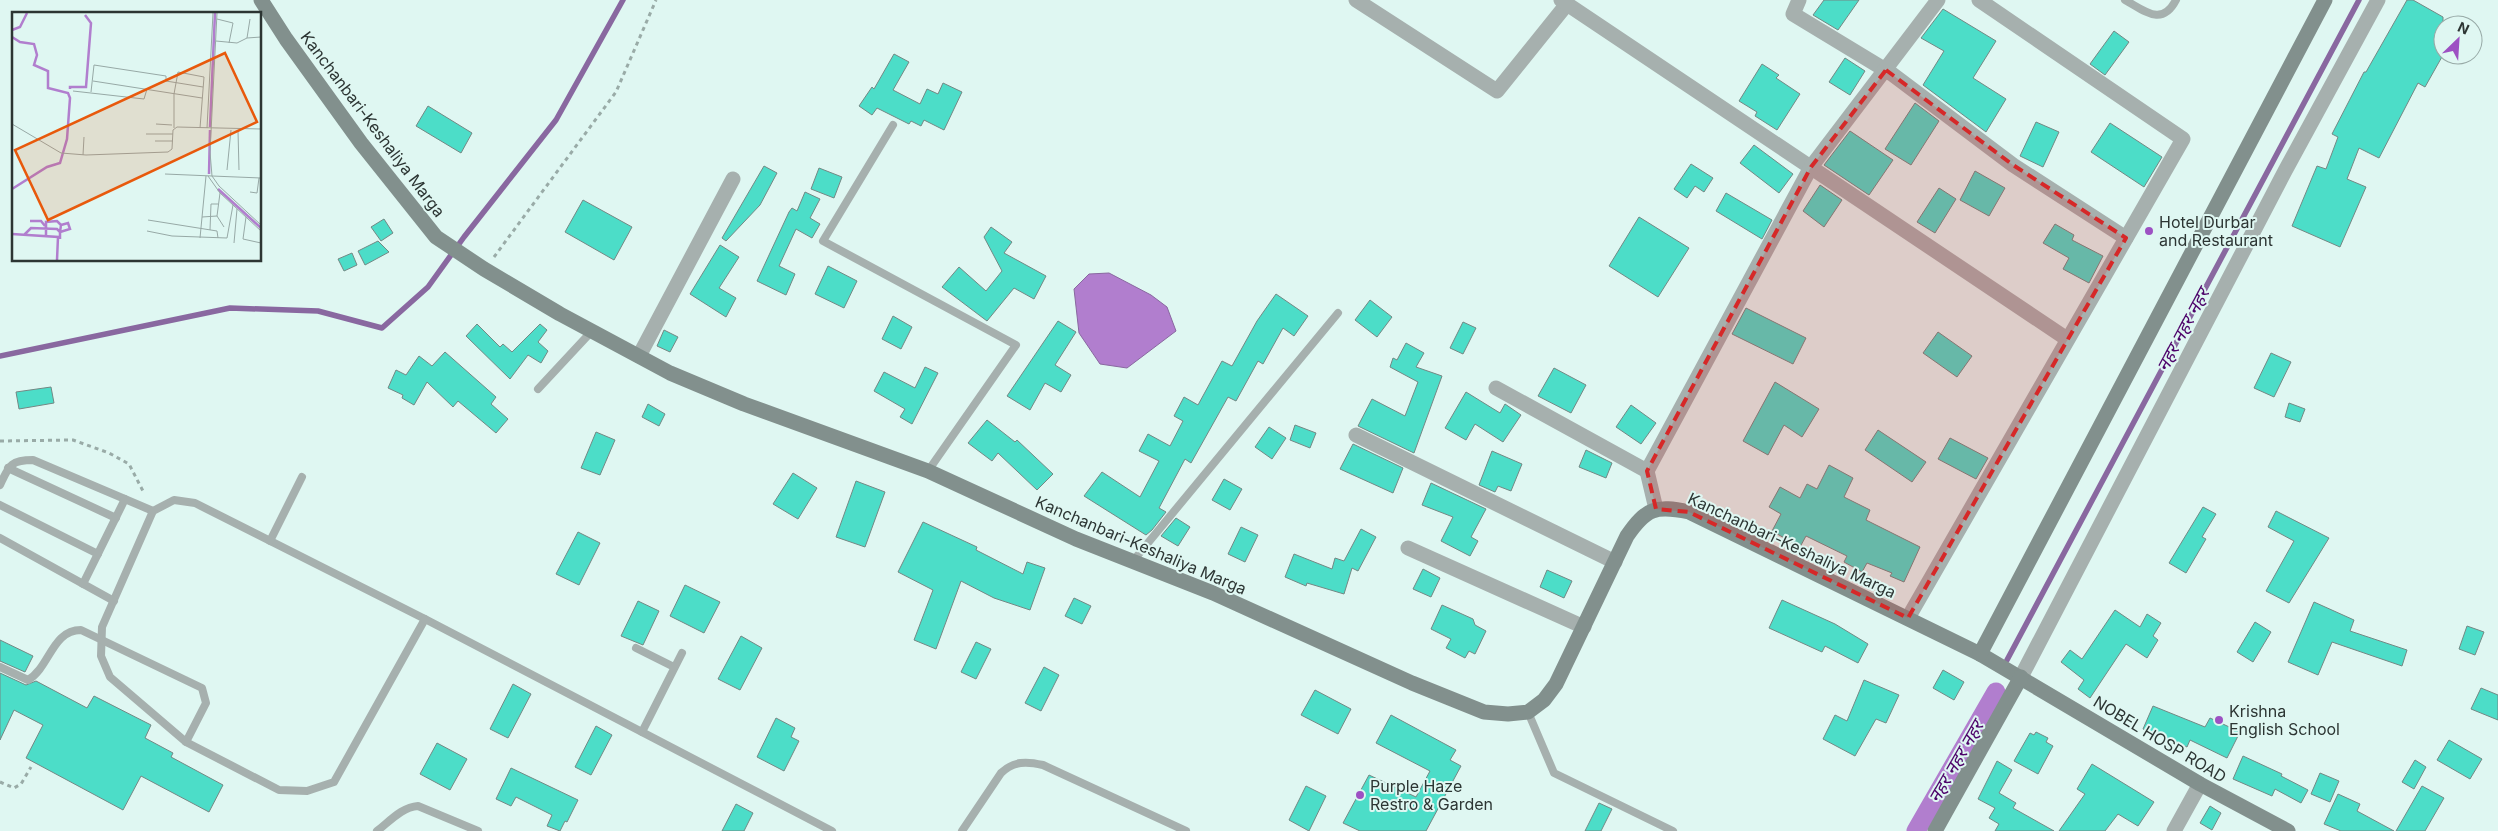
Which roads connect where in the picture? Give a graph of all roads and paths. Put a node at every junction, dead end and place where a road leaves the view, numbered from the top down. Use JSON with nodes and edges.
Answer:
{"nodes":[{"id":1,"x":261,"y":0,"type":"edge"},
{"id":2,"x":656,"y":0,"type":"edge"},
{"id":3,"x":1356,"y":0,"type":"edge"},
{"id":4,"x":1798,"y":0,"type":"edge"},
{"id":5,"x":1938,"y":0,"type":"edge"},
{"id":6,"x":1979,"y":0,"type":"edge"},
{"id":7,"x":2125,"y":0,"type":"edge"},
{"id":8,"x":2176,"y":0,"type":"edge"},
{"id":9,"x":2325,"y":0,"type":"edge"},
{"id":10,"x":2378,"y":0,"type":"edge"},
{"id":11,"x":1564,"y":2,"type":"edge"},
{"id":12,"x":1886,"y":70,"type":"junction"},
{"id":13,"x":893,"y":125,"type":"dead end"},
{"id":14,"x":1811,"y":167,"type":"junction"},
{"id":15,"x":733,"y":179,"type":"dead end"},
{"id":16,"x":2126,"y":238,"type":"junction"},
{"id":17,"x":484,"y":269,"type":"junction"},
{"id":18,"x":1338,"y":313,"type":"dead end"},
{"id":19,"x":592,"y":331,"type":"junction"},
{"id":20,"x":2067,"y":339,"type":"junction"},
{"id":21,"x":639,"y":356,"type":"junction"},
{"id":22,"x":1496,"y":388,"type":"dead end"},
{"id":23,"x":538,"y":389,"type":"dead end"},
{"id":24,"x":1356,"y":435,"type":"dead end"},
{"id":25,"x":0,"y":441,"type":"edge"},
{"id":26,"x":8,"y":468,"type":"junction"},
{"id":27,"x":928,"y":470,"type":"junction"},
{"id":28,"x":1647,"y":470,"type":"junction"},
{"id":29,"x":302,"y":477,"type":"dead end"},
{"id":30,"x":0,"y":485,"type":"edge"},
{"id":31,"x":125,"y":499,"type":"junction"},
{"id":32,"x":0,"y":505,"type":"edge"},
{"id":33,"x":1656,"y":509,"type":"junction"},
{"id":34,"x":153,"y":511,"type":"junction"},
{"id":35,"x":116,"y":518,"type":"junction"},
{"id":36,"x":0,"y":538,"type":"edge"},
{"id":37,"x":270,"y":541,"type":"junction"},
{"id":38,"x":1408,"y":548,"type":"dead end"},
{"id":39,"x":98,"y":554,"type":"junction"},
{"id":40,"x":1133,"y":561,"type":"junction"},
{"id":41,"x":1615,"y":562,"type":"junction"},
{"id":42,"x":83,"y":584,"type":"junction"},
{"id":43,"x":114,"y":601,"type":"junction"},
{"id":44,"x":1908,"y":618,"type":"junction"},
{"id":45,"x":426,"y":619,"type":"junction"},
{"id":46,"x":1584,"y":627,"type":"junction"},
{"id":47,"x":100,"y":638,"type":"junction"},
{"id":48,"x":636,"y":648,"type":"dead end"},
{"id":49,"x":682,"y":652,"type":"dead end"},
{"id":50,"x":1986,"y":657,"type":"junction"},
{"id":51,"x":0,"y":667,"type":"edge"},
{"id":52,"x":674,"y":667,"type":"junction"},
{"id":53,"x":2018,"y":675,"type":"junction"},
{"id":54,"x":1528,"y":712,"type":"junction"},
{"id":55,"x":642,"y":732,"type":"junction"},
{"id":56,"x":186,"y":742,"type":"junction"},
{"id":57,"x":31,"y":767,"type":"dead end"},
{"id":58,"x":0,"y":782,"type":"edge"},
{"id":59,"x":2200,"y":784,"type":"junction"},
{"id":60,"x":459,"y":827,"type":"edge"},
{"id":61,"x":2268,"y":827,"type":"edge"},
{"id":62,"x":377,"y":831,"type":"edge"},
{"id":63,"x":478,"y":831,"type":"edge"},
{"id":64,"x":832,"y":831,"type":"edge"},
{"id":65,"x":962,"y":831,"type":"edge"},
{"id":66,"x":1186,"y":831,"type":"edge"},
{"id":67,"x":1673,"y":831,"type":"edge"},
{"id":68,"x":1935,"y":831,"type":"edge"},
{"id":69,"x":2174,"y":831,"type":"edge"},
{"id":70,"x":2288,"y":831,"type":"edge"}],
"edges":[{"from":1,"to":17,"type":"street","name":"Kanchanbari-Keshaliya Marga"},
{"from":2,"to":17,"type":"path"},
{"from":3,"to":11,"type":"street"},
{"from":4,"to":12,"type":"street"},
{"from":5,"to":12,"type":"street"},
{"from":6,"to":16,"type":"street"},
{"from":7,"to":8,"type":"lane"},
{"from":9,"to":50,"type":"street"},
{"from":10,"to":53,"type":"street"},
{"from":11,"to":14,"type":"street"},
{"from":12,"to":14,"type":"street"},
{"from":12,"to":16,"type":"street"},
{"from":13,"to":27,"type":"lane"},
{"from":14,"to":20,"type":"street"},
{"from":14,"to":28,"type":"street"},
{"from":15,"to":21,"type":"street"},
{"from":16,"to":20,"type":"street"},
{"from":17,"to":19,"type":"street","name":"Kanchanbari-Keshaliya Marga"},
{"from":18,"to":40,"type":"lane"},
{"from":19,"to":21,"type":"street","name":"Kanchanbari-Keshaliya Marga"},
{"from":19,"to":23,"type":"lane"},
{"from":20,"to":44,"type":"street"},
{"from":21,"to":27,"type":"street","name":"Kanchanbari-Keshaliya Marga"},
{"from":22,"to":28,"type":"street"},
{"from":24,"to":41,"type":"street"},
{"from":25,"to":34,"type":"path"},
{"from":26,"to":30,"type":"lane"},
{"from":26,"to":31,"type":"lane"},
{"from":26,"to":35,"type":"lane"},
{"from":27,"to":40,"type":"street","name":"Kanchanbari-Keshaliya Marga"},
{"from":28,"to":33,"type":"street"},
{"from":29,"to":37,"type":"lane"},
{"from":31,"to":34,"type":"lane"},
{"from":31,"to":35,"type":"lane"},
{"from":32,"to":39,"type":"lane"},
{"from":33,"to":41,"type":"street"},
{"from":33,"to":44,"type":"street","name":"Kanchanbari-Keshaliya Marga"},
{"from":34,"to":37,"type":"lane"},
{"from":34,"to":43,"type":"lane"},
{"from":35,"to":39,"type":"lane"},
{"from":36,"to":42,"type":"lane"},
{"from":37,"to":45,"type":"lane"},
{"from":38,"to":46,"type":"street"},
{"from":39,"to":42,"type":"lane"},
{"from":40,"to":54,"type":"street","name":"Kanchanbari-Keshaliya Marga"},
{"from":41,"to":46,"type":"street"},
{"from":42,"to":43,"type":"lane"},
{"from":43,"to":47,"type":"lane"},
{"from":44,"to":50,"type":"street","name":"Kanchanbari-Keshaliya Marga"},
{"from":45,"to":55,"type":"lane"},
{"from":45,"to":56,"type":"lane"},
{"from":46,"to":54,"type":"street"},
{"from":47,"to":51,"type":"lane"},
{"from":47,"to":56,"type":"lane"},
{"from":47,"to":56,"type":"lane"},
{"from":48,"to":52,"type":"lane"},
{"from":49,"to":52,"type":"lane"},
{"from":50,"to":53,"type":"street","name":"Kanchanbari-Keshaliya Marga"},
{"from":52,"to":55,"type":"lane"},
{"from":53,"to":59,"type":"street","name":"NOBEL HOSP ROAD"},
{"from":53,"to":68,"type":"street"},
{"from":54,"to":67,"type":"lane"},
{"from":55,"to":64,"type":"lane"},
{"from":57,"to":58,"type":"path"},
{"from":59,"to":61,"type":"street","name":"NOBEL HOSP ROAD"},
{"from":59,"to":69,"type":"street"},
{"from":60,"to":62,"type":"lane"},
{"from":60,"to":63,"type":"lane"},
{"from":61,"to":70,"type":"street","name":"NOBEL HOSP ROAD"},
{"from":65,"to":66,"type":"lane"}]}
